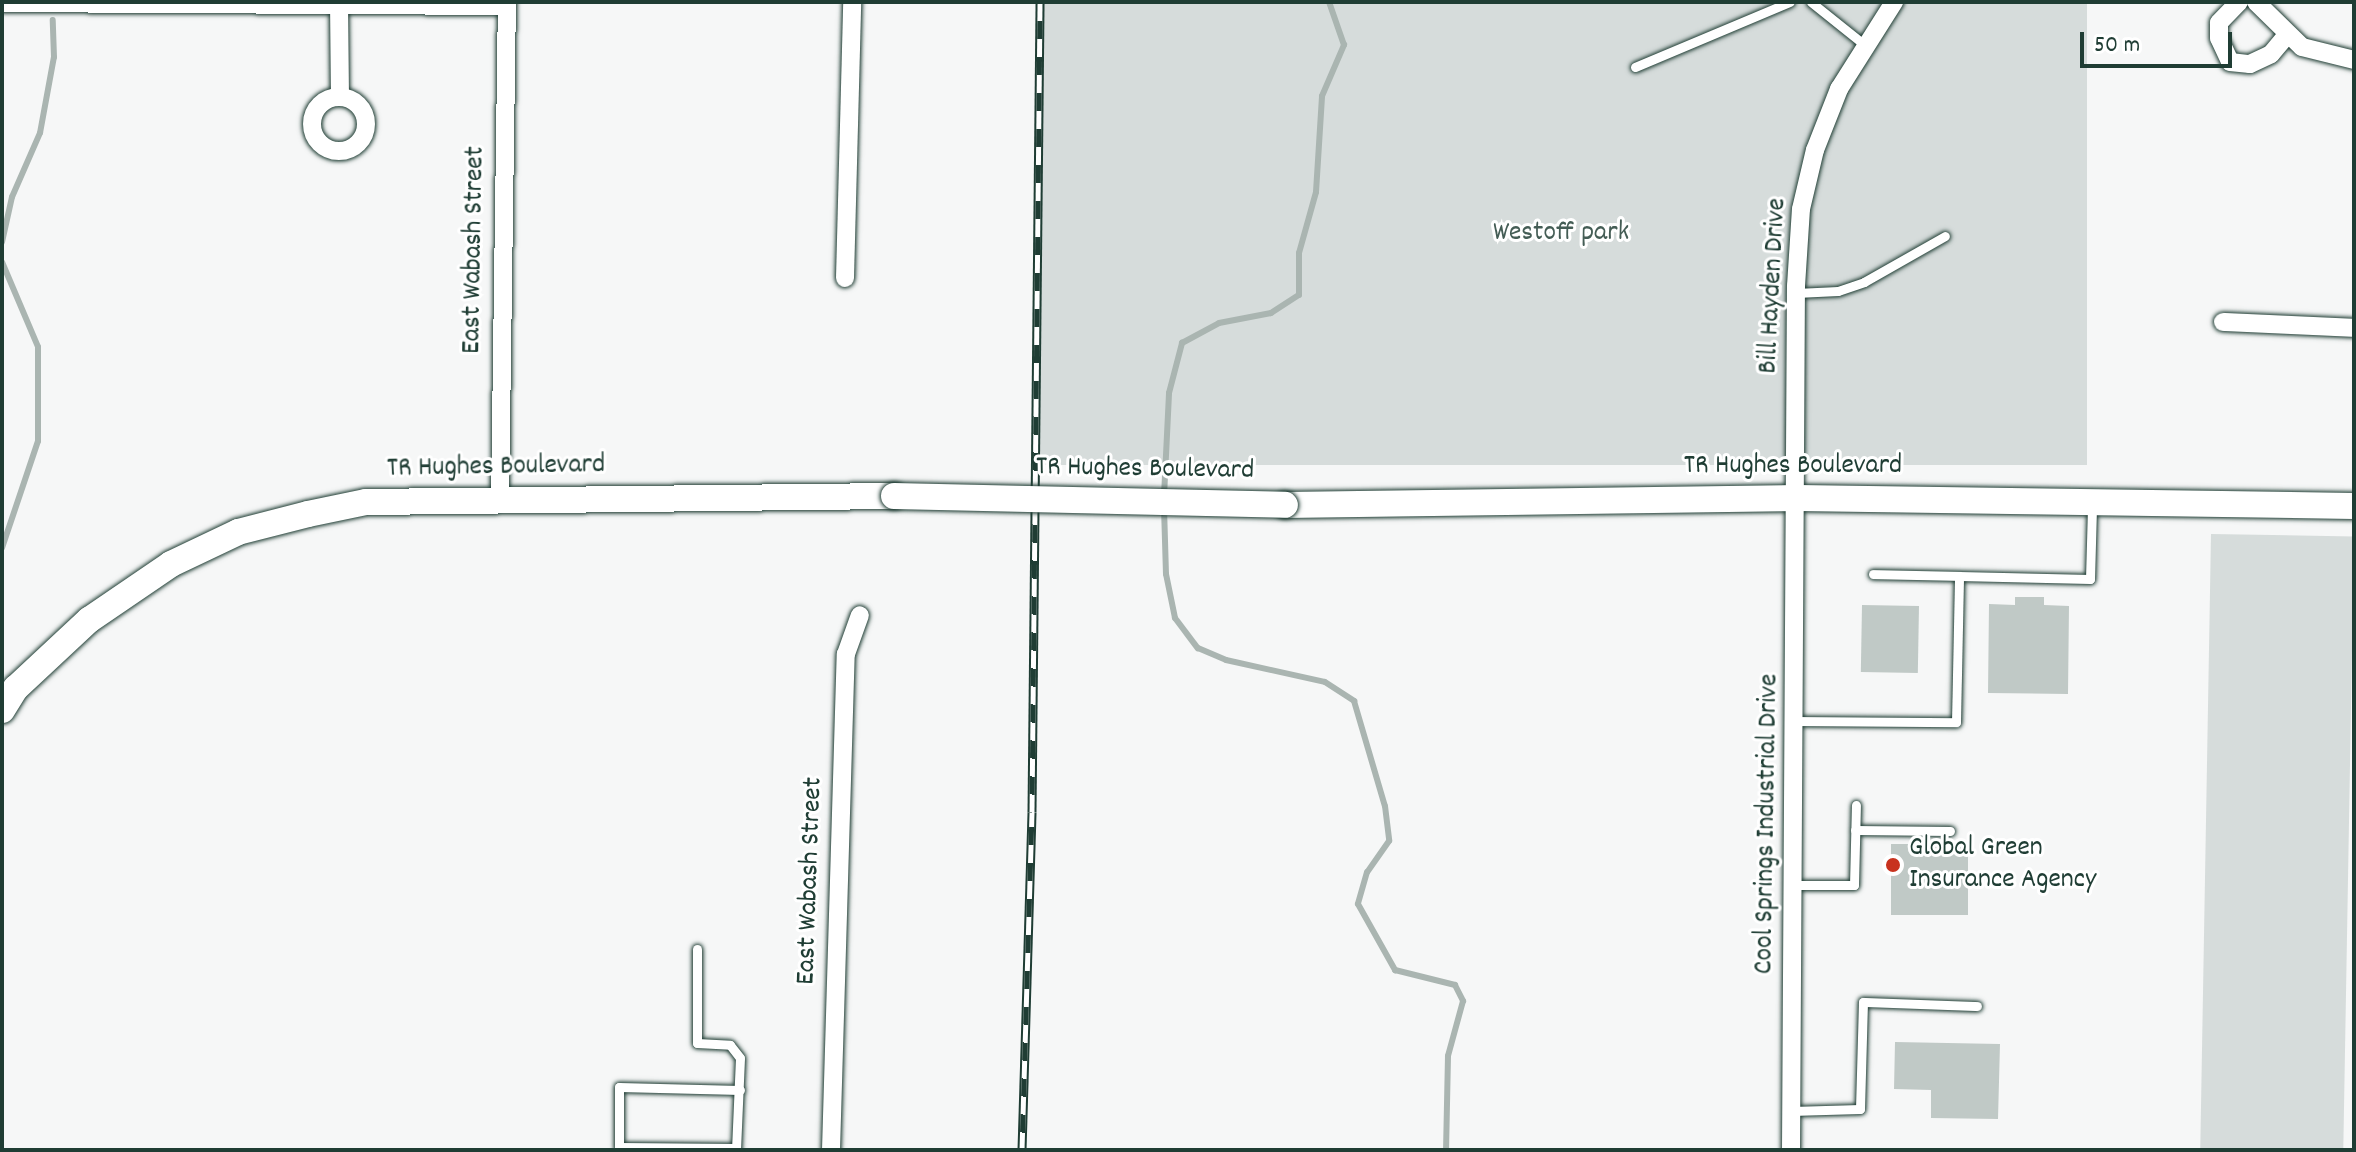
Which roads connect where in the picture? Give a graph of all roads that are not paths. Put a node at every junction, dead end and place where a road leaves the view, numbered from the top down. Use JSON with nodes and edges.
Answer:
{"nodes":[{"id":1,"x":852,"y":2,"type":"edge"},
{"id":2,"x":1790,"y":2,"type":"edge"},
{"id":3,"x":1811,"y":2,"type":"edge"},
{"id":4,"x":1894,"y":2,"type":"edge"},
{"id":5,"x":2239,"y":2,"type":"edge"},
{"id":6,"x":2256,"y":2,"type":"edge"},
{"id":7,"x":2,"y":3,"type":"edge"},
{"id":8,"x":339,"y":4,"type":"edge"},
{"id":9,"x":507,"y":4,"type":"edge"},
{"id":10,"x":2286,"y":36,"type":"junction"},
{"id":11,"x":1866,"y":46,"type":"junction"},
{"id":12,"x":2354,"y":60,"type":"edge"},
{"id":13,"x":1635,"y":67,"type":"dead end"},
{"id":14,"x":340,"y":97,"type":"dead end"},
{"id":15,"x":1945,"y":236,"type":"dead end"},
{"id":16,"x":845,"y":278,"type":"dead end"},
{"id":17,"x":1796,"y":293,"type":"junction"},
{"id":18,"x":2223,"y":322,"type":"dead end"},
{"id":19,"x":2354,"y":328,"type":"edge"},
{"id":20,"x":1798,"y":498,"type":"junction"},
{"id":21,"x":500,"y":499,"type":"junction"},
{"id":22,"x":2092,"y":502,"type":"junction"},
{"id":23,"x":2354,"y":506,"type":"edge"},
{"id":24,"x":1873,"y":574,"type":"dead end"},
{"id":25,"x":1959,"y":576,"type":"junction"},
{"id":26,"x":860,"y":615,"type":"dead end"},
{"id":27,"x":2,"y":710,"type":"edge"},
{"id":28,"x":1797,"y":721,"type":"junction"},
{"id":29,"x":1856,"y":805,"type":"dead end"},
{"id":30,"x":1855,"y":830,"type":"junction"},
{"id":31,"x":1950,"y":831,"type":"dead end"},
{"id":32,"x":1796,"y":885,"type":"junction"},
{"id":33,"x":697,"y":949,"type":"dead end"},
{"id":34,"x":1977,"y":1006,"type":"dead end"},
{"id":35,"x":740,"y":1090,"type":"junction"},
{"id":36,"x":1791,"y":1111,"type":"junction"},
{"id":37,"x":736,"y":1149,"type":"edge"},
{"id":38,"x":831,"y":1150,"type":"edge"},
{"id":39,"x":1791,"y":1150,"type":"edge"}],
"edges":[{"from":1,"to":16,"type":"street"},
{"from":2,"to":13,"type":"lane"},
{"from":3,"to":11,"type":"lane"},
{"from":4,"to":11,"type":"street","name":"Bill Hayden Drive"},
{"from":5,"to":10,"type":"street"},
{"from":6,"to":10,"type":"street"},
{"from":7,"to":8,"type":"street"},
{"from":8,"to":9,"type":"street"},
{"from":8,"to":14,"type":"street"},
{"from":9,"to":21,"type":"street","name":"East Wabash Street"},
{"from":10,"to":12,"type":"street"},
{"from":11,"to":17,"type":"street","name":"Bill Hayden Drive"},
{"from":15,"to":17,"type":"lane"},
{"from":17,"to":20,"type":"street","name":"Bill Hayden Drive"},
{"from":18,"to":19,"type":"street"},
{"from":20,"to":21,"type":"main road","name":"TR Hughes Boulevard","bridge":true},
{"from":20,"to":22,"type":"main road","name":"TR Hughes Boulevard"},
{"from":20,"to":28,"type":"street","name":"Cool Springs Industrial Drive"},
{"from":21,"to":27,"type":"main road","name":"TR Hughes Boulevard"},
{"from":22,"to":23,"type":"main road","name":"TR Hughes Boulevard"},
{"from":22,"to":25,"type":"lane"},
{"from":24,"to":25,"type":"lane"},
{"from":25,"to":28,"type":"lane"},
{"from":26,"to":38,"type":"street","name":"East Wabash Street"},
{"from":28,"to":32,"type":"street","name":"Cool Springs Industrial Drive"},
{"from":29,"to":30,"type":"lane"},
{"from":30,"to":31,"type":"lane"},
{"from":30,"to":32,"type":"lane"},
{"from":32,"to":36,"type":"street","name":"Cool Springs Industrial Drive"},
{"from":33,"to":35,"type":"lane"},
{"from":34,"to":36,"type":"lane"},
{"from":35,"to":37,"type":"lane"},
{"from":35,"to":37,"type":"lane"},
{"from":36,"to":39,"type":"street","name":"Cool Springs Industrial Drive"}]}
